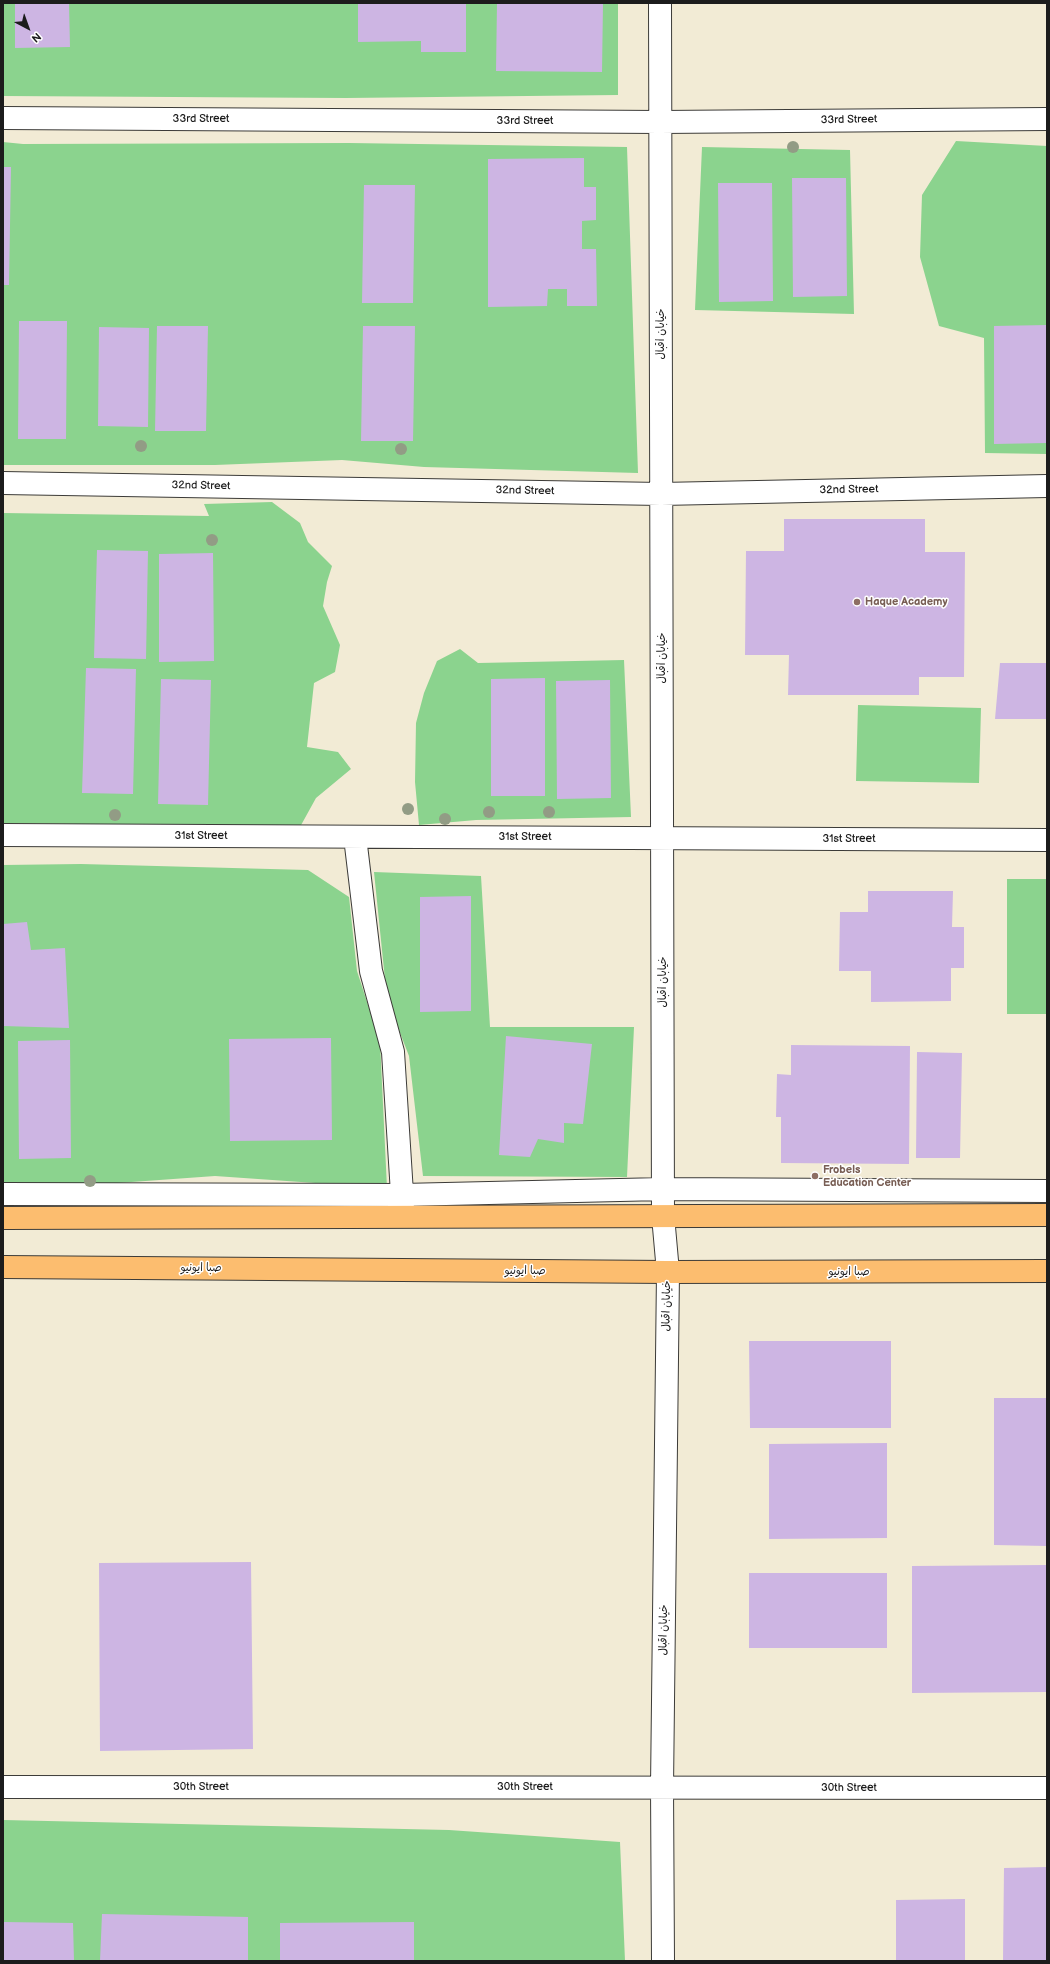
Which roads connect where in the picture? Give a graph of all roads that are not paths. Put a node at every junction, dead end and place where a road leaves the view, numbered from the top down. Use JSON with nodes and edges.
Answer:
{"nodes":[{"id":1,"x":660,"y":3,"type":"edge"},
{"id":2,"x":3,"y":118,"type":"edge"},
{"id":3,"x":1047,"y":119,"type":"edge"},
{"id":4,"x":660,"y":122,"type":"junction"},
{"id":5,"x":3,"y":483,"type":"edge"},
{"id":6,"x":1047,"y":486,"type":"edge"},
{"id":7,"x":661,"y":494,"type":"junction"},
{"id":8,"x":3,"y":835,"type":"edge"},
{"id":9,"x":355,"y":837,"type":"junction"},
{"id":10,"x":662,"y":838,"type":"junction"},
{"id":11,"x":1047,"y":840,"type":"edge"},
{"id":12,"x":663,"y":1189,"type":"junction"},
{"id":13,"x":1047,"y":1192,"type":"edge"},
{"id":14,"x":3,"y":1194,"type":"edge"},
{"id":15,"x":402,"y":1196,"type":"junction"},
{"id":16,"x":1047,"y":1215,"type":"edge"},
{"id":17,"x":663,"y":1216,"type":"junction"},
{"id":18,"x":404,"y":1217,"type":"junction"},
{"id":19,"x":3,"y":1218,"type":"edge"},
{"id":20,"x":3,"y":1267,"type":"edge"},
{"id":21,"x":1047,"y":1271,"type":"edge"},
{"id":22,"x":668,"y":1272,"type":"junction"},
{"id":23,"x":3,"y":1787,"type":"edge"},
{"id":24,"x":662,"y":1787,"type":"junction"},
{"id":25,"x":1047,"y":1788,"type":"edge"},
{"id":26,"x":663,"y":1961,"type":"edge"}],
"edges":[{"from":1,"to":4,"type":"street","name":"خیابان اقبال"},
{"from":2,"to":4,"type":"street","name":"33rd Street"},
{"from":3,"to":4,"type":"street","name":"33rd Street"},
{"from":4,"to":7,"type":"street","name":"خیابان اقبال"},
{"from":5,"to":7,"type":"street","name":"32nd Street"},
{"from":6,"to":7,"type":"street","name":"32nd Street"},
{"from":7,"to":10,"type":"street","name":"خیابان اقبال"},
{"from":8,"to":9,"type":"street","name":"31st Street"},
{"from":9,"to":10,"type":"street","name":"31st Street"},
{"from":9,"to":15,"type":"street"},
{"from":10,"to":11,"type":"street","name":"31st Street"},
{"from":10,"to":12,"type":"street","name":"خیابان اقبال"},
{"from":12,"to":13,"type":"street"},
{"from":12,"to":15,"type":"street"},
{"from":12,"to":17,"type":"street","name":"خیابان اقبال"},
{"from":14,"to":15,"type":"street"},
{"from":15,"to":18,"type":"street"},
{"from":16,"to":17,"type":"main road"},
{"from":17,"to":18,"type":"main road"},
{"from":17,"to":22,"type":"street","name":"خیابان اقبال"},
{"from":18,"to":19,"type":"main road"},
{"from":20,"to":22,"type":"main road","name":"صبا ایونیو"},
{"from":21,"to":22,"type":"main road","name":"صبا ایونیو"},
{"from":22,"to":24,"type":"street","name":"خیابان اقبال"},
{"from":23,"to":24,"type":"street","name":"30th Street"},
{"from":24,"to":25,"type":"street","name":"30th Street"},
{"from":24,"to":26,"type":"street","name":"خیابان اقبال"}]}
